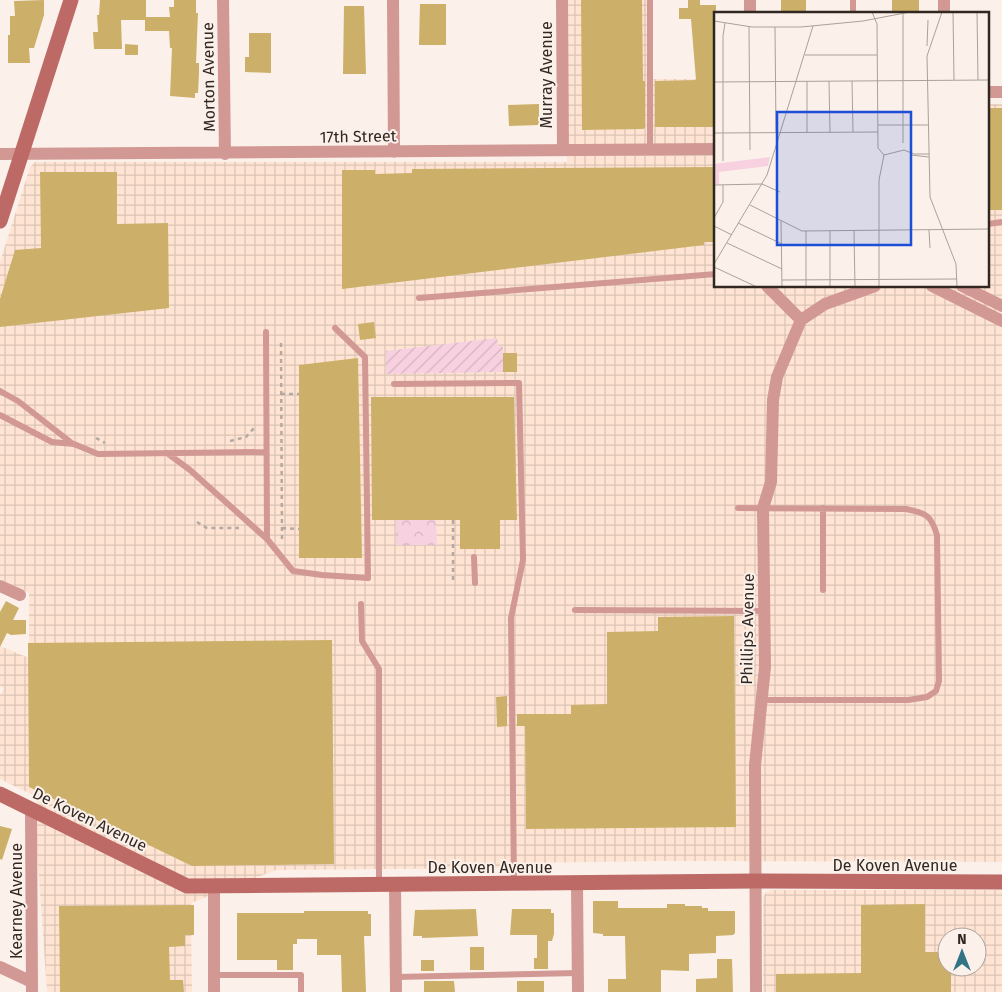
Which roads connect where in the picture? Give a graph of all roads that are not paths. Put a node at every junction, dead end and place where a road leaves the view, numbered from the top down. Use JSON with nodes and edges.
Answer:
{"nodes":[{"id":1,"x":71,"y":0,"type":"edge"},
{"id":2,"x":223,"y":0,"type":"edge"},
{"id":3,"x":393,"y":0,"type":"edge"},
{"id":4,"x":562,"y":0,"type":"edge"},
{"id":5,"x":650,"y":0,"type":"edge"},
{"id":6,"x":650,"y":149,"type":"junction"},
{"id":7,"x":714,"y":149,"type":"edge"},
{"id":8,"x":563,"y":150,"type":"junction"},
{"id":9,"x":394,"y":152,"type":"junction"},
{"id":10,"x":0,"y":154,"type":"edge"},
{"id":11,"x":225,"y":154,"type":"junction"},
{"id":12,"x":21,"y":155,"type":"junction"},
{"id":13,"x":0,"y":221,"type":"edge"},
{"id":14,"x":714,"y":274,"type":"edge"},
{"id":15,"x":769,"y":288,"type":"edge"},
{"id":16,"x":870,"y":288,"type":"edge"},
{"id":17,"x":936,"y":288,"type":"edge"},
{"id":18,"x":966,"y":288,"type":"edge"},
{"id":19,"x":419,"y":298,"type":"dead end"},
{"id":20,"x":1002,"y":306,"type":"edge"},
{"id":21,"x":801,"y":320,"type":"junction"},
{"id":22,"x":1002,"y":321,"type":"edge"},
{"id":23,"x":335,"y":328,"type":"dead end"},
{"id":24,"x":266,"y":332,"type":"dead end"},
{"id":25,"x":394,"y":384,"type":"dead end"},
{"id":26,"x":0,"y":391,"type":"edge"},
{"id":27,"x":0,"y":415,"type":"edge"},
{"id":28,"x":74,"y":444,"type":"junction"},
{"id":29,"x":266,"y":452,"type":"junction"},
{"id":30,"x":167,"y":453,"type":"junction"},
{"id":31,"x":738,"y":508,"type":"dead end"},
{"id":32,"x":763,"y":508,"type":"junction"},
{"id":33,"x":823,"y":508,"type":"junction"},
{"id":34,"x":267,"y":539,"type":"junction"},
{"id":35,"x":474,"y":557,"type":"dead end"},
{"id":36,"x":475,"y":583,"type":"dead end"},
{"id":37,"x":0,"y":586,"type":"edge"},
{"id":38,"x":823,"y":590,"type":"dead end"},
{"id":39,"x":20,"y":595,"type":"dead end"},
{"id":40,"x":361,"y":604,"type":"dead end"},
{"id":41,"x":575,"y":610,"type":"dead end"},
{"id":42,"x":765,"y":611,"type":"junction"},
{"id":43,"x":762,"y":700,"type":"junction"},
{"id":44,"x":0,"y":794,"type":"edge"},
{"id":45,"x":31,"y":809,"type":"junction"},
{"id":46,"x":756,"y":882,"type":"junction"},
{"id":47,"x":1002,"y":882,"type":"edge"},
{"id":48,"x":514,"y":884,"type":"junction"},
{"id":49,"x":577,"y":884,"type":"junction"},
{"id":50,"x":379,"y":885,"type":"junction"},
{"id":51,"x":396,"y":885,"type":"junction"},
{"id":52,"x":214,"y":886,"type":"junction"},
{"id":53,"x":0,"y":967,"type":"edge"},
{"id":54,"x":578,"y":973,"type":"junction"},
{"id":55,"x":214,"y":975,"type":"junction"},
{"id":56,"x":396,"y":977,"type":"junction"},
{"id":57,"x":32,"y":987,"type":"edge"},
{"id":58,"x":214,"y":992,"type":"edge"},
{"id":59,"x":301,"y":992,"type":"edge"},
{"id":60,"x":396,"y":992,"type":"edge"},
{"id":61,"x":578,"y":992,"type":"edge"},
{"id":62,"x":756,"y":992,"type":"edge"}],
"edges":[{"from":1,"to":12,"type":"street"},
{"from":2,"to":11,"type":"street","name":"Morton Avenue"},
{"from":3,"to":9,"type":"street"},
{"from":4,"to":8,"type":"street","name":"Murray Avenue"},
{"from":5,"to":6,"type":"lane"},
{"from":6,"to":7,"type":"street","name":"17th Street"},
{"from":6,"to":8,"type":"street","name":"17th Street"},
{"from":8,"to":9,"type":"street","name":"17th Street"},
{"from":9,"to":11,"type":"street","name":"17th Street"},
{"from":10,"to":12,"type":"street","name":"17th Street"},
{"from":11,"to":12,"type":"street","name":"17th Street"},
{"from":12,"to":13,"type":"street"},
{"from":14,"to":19,"type":"lane"},
{"from":15,"to":21,"type":"street"},
{"from":16,"to":21,"type":"street"},
{"from":17,"to":22,"type":"street"},
{"from":18,"to":20,"type":"street"},
{"from":21,"to":32,"type":"street","name":"Phillips Avenue"},
{"from":23,"to":34,"type":"lane"},
{"from":24,"to":29,"type":"lane"},
{"from":25,"to":48,"type":"lane"},
{"from":26,"to":28,"type":"lane"},
{"from":27,"to":28,"type":"lane"},
{"from":28,"to":30,"type":"lane"},
{"from":29,"to":30,"type":"lane"},
{"from":29,"to":34,"type":"lane"},
{"from":30,"to":34,"type":"lane"},
{"from":31,"to":32,"type":"lane"},
{"from":32,"to":33,"type":"lane"},
{"from":32,"to":42,"type":"street","name":"Phillips Avenue"},
{"from":33,"to":38,"type":"lane"},
{"from":33,"to":43,"type":"lane"},
{"from":35,"to":36,"type":"lane"},
{"from":37,"to":39,"type":"street"},
{"from":40,"to":50,"type":"lane"},
{"from":41,"to":42,"type":"lane"},
{"from":42,"to":43,"type":"street","name":"Phillips Avenue"},
{"from":43,"to":46,"type":"street","name":"Phillips Avenue"},
{"from":44,"to":45,"type":"street","name":"De Koven Avenue"},
{"from":45,"to":52,"type":"street","name":"De Koven Avenue"},
{"from":45,"to":57,"type":"street","name":"Kearney Avenue"},
{"from":46,"to":47,"type":"street","name":"De Koven Avenue"},
{"from":46,"to":49,"type":"street","name":"De Koven Avenue"},
{"from":46,"to":62,"type":"street","name":"Phillips Avenue"},
{"from":48,"to":49,"type":"street","name":"De Koven Avenue"},
{"from":48,"to":51,"type":"street","name":"De Koven Avenue"},
{"from":49,"to":54,"type":"street"},
{"from":50,"to":51,"type":"street","name":"De Koven Avenue"},
{"from":50,"to":52,"type":"street","name":"De Koven Avenue"},
{"from":51,"to":56,"type":"street"},
{"from":52,"to":55,"type":"street"},
{"from":53,"to":57,"type":"street"},
{"from":54,"to":56,"type":"lane"},
{"from":54,"to":61,"type":"street"},
{"from":55,"to":58,"type":"street"},
{"from":55,"to":59,"type":"lane"},
{"from":56,"to":60,"type":"street"}]}
